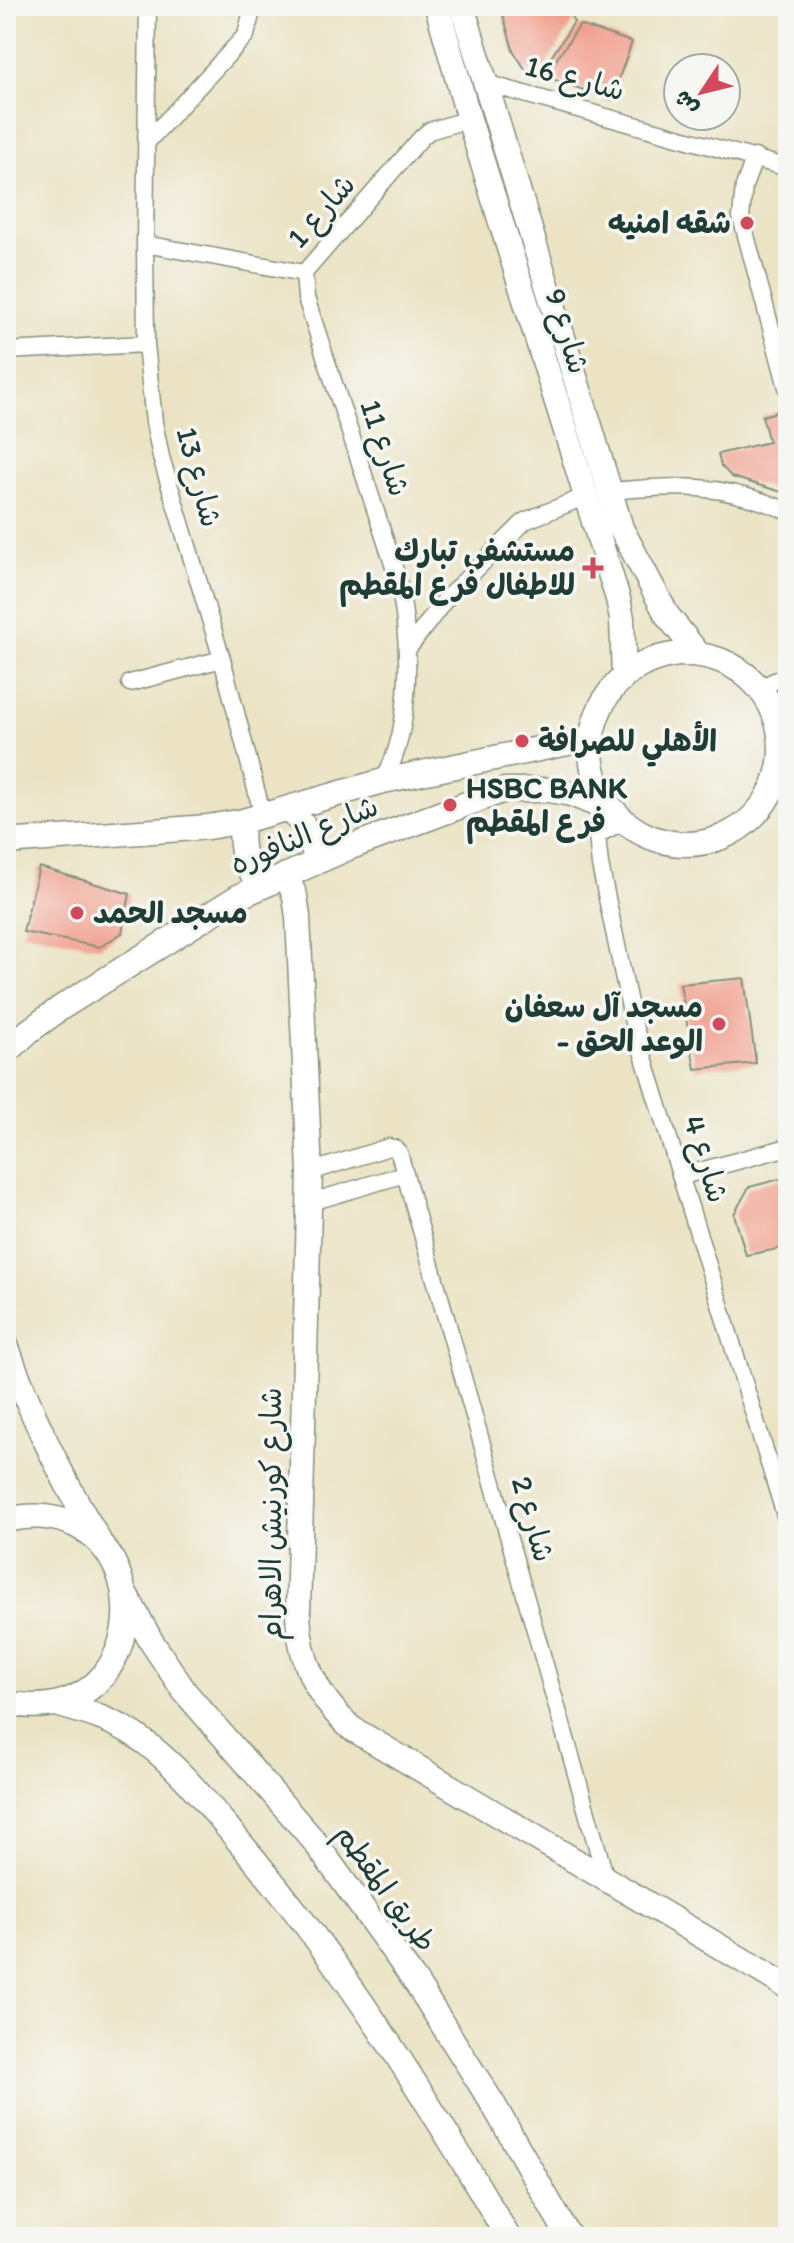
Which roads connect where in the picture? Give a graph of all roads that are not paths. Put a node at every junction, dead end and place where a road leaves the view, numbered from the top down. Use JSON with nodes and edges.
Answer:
{"nodes":[{"id":1,"x":148,"y":6,"type":"edge"},
{"id":2,"x":253,"y":6,"type":"edge"},
{"id":3,"x":437,"y":6,"type":"edge"},
{"id":4,"x":462,"y":6,"type":"edge"},
{"id":5,"x":485,"y":83,"type":"junction"},
{"id":6,"x":469,"y":119,"type":"junction"},
{"id":7,"x":146,"y":143,"type":"junction"},
{"id":8,"x":755,"y":157,"type":"junction"},
{"id":9,"x":788,"y":168,"type":"edge"},
{"id":10,"x":145,"y":244,"type":"junction"},
{"id":11,"x":304,"y":273,"type":"junction"},
{"id":12,"x":146,"y":344,"type":"junction"},
{"id":13,"x":6,"y":351,"type":"edge"},
{"id":14,"x":788,"y":391,"type":"edge"},
{"id":15,"x":611,"y":491,"type":"junction"},
{"id":16,"x":584,"y":497,"type":"junction"},
{"id":17,"x":788,"y":511,"type":"edge"},
{"id":18,"x":407,"y":651,"type":"junction"},
{"id":19,"x":699,"y":655,"type":"junction"},
{"id":20,"x":222,"y":659,"type":"junction"},
{"id":21,"x":788,"y":675,"type":"edge"},
{"id":22,"x":624,"y":677,"type":"junction"},
{"id":23,"x":130,"y":683,"type":"dead end"},
{"id":24,"x":759,"y":688,"type":"junction"},
{"id":25,"x":783,"y":725,"type":"edge"},
{"id":26,"x":592,"y":738,"type":"junction"},
{"id":27,"x":383,"y":781,"type":"junction"},
{"id":28,"x":782,"y":786,"type":"edge"},
{"id":29,"x":264,"y":815,"type":"junction"},
{"id":30,"x":620,"y":816,"type":"junction"},
{"id":31,"x":6,"y":842,"type":"edge"},
{"id":32,"x":315,"y":862,"type":"junction"},
{"id":33,"x":286,"y":875,"type":"junction"},
{"id":34,"x":262,"y":886,"type":"junction"},
{"id":35,"x":6,"y":1053,"type":"edge"},
{"id":36,"x":788,"y":1147,"type":"edge"},
{"id":37,"x":310,"y":1172,"type":"junction"},
{"id":38,"x":405,"y":1174,"type":"junction"},
{"id":39,"x":682,"y":1176,"type":"junction"},
{"id":40,"x":308,"y":1203,"type":"junction"},
{"id":41,"x":6,"y":1345,"type":"edge"},
{"id":42,"x":6,"y":1520,"type":"edge"},
{"id":43,"x":788,"y":1525,"type":"edge"},
{"id":44,"x":102,"y":1544,"type":"junction"},
{"id":45,"x":126,"y":1595,"type":"junction"},
{"id":46,"x":56,"y":1704,"type":"junction"},
{"id":47,"x":12,"y":1707,"type":"edge"},
{"id":48,"x":606,"y":1879,"type":"junction"},
{"id":49,"x":788,"y":1987,"type":"edge"},
{"id":50,"x":508,"y":2237,"type":"edge"},
{"id":51,"x":569,"y":2237,"type":"edge"}],
"edges":[{"from":1,"to":7,"type":"street","name":"شارع 13"},
{"from":2,"to":7,"type":"street"},
{"from":3,"to":6,"type":"main road","name":"شارع 9"},
{"from":4,"to":5,"type":"main road","name":"شارع 9"},
{"from":5,"to":8,"type":"street","name":"شارع 16"},
{"from":5,"to":15,"type":"main road","name":"شارع 9"},
{"from":6,"to":11,"type":"street","name":"شارع 1"},
{"from":6,"to":16,"type":"main road","name":"شارع 9"},
{"from":7,"to":10,"type":"street","name":"شارع 13"},
{"from":8,"to":9,"type":"street","name":"شارع 16"},
{"from":8,"to":14,"type":"street"},
{"from":10,"to":11,"type":"street","name":"شارع 1"},
{"from":10,"to":12,"type":"street","name":"شارع 13"},
{"from":11,"to":18,"type":"street","name":"شارع 11"},
{"from":12,"to":13,"type":"street"},
{"from":12,"to":20,"type":"street","name":"شارع 13"},
{"from":15,"to":17,"type":"street"},
{"from":15,"to":19,"type":"main road","name":"شارع 9"},
{"from":16,"to":18,"type":"street"},
{"from":16,"to":22,"type":"main road","name":"شارع 9"},
{"from":18,"to":27,"type":"street","name":"شارع 11"},
{"from":19,"to":22,"type":"main road"},
{"from":19,"to":24,"type":"main road"},
{"from":20,"to":23,"type":"street"},
{"from":20,"to":29,"type":"street","name":"شارع 13"},
{"from":21,"to":24,"type":"street"},
{"from":22,"to":26,"type":"main road"},
{"from":24,"to":25,"type":"main road"},
{"from":25,"to":28,"type":"main road"},
{"from":26,"to":27,"type":"main road","name":"شارع النافوره"},
{"from":26,"to":30,"type":"main road"},
{"from":27,"to":29,"type":"main road","name":"شارع النافوره"},
{"from":28,"to":30,"type":"main road"},
{"from":29,"to":31,"type":"main road","name":"شارع النافوره"},
{"from":29,"to":32,"type":"main road"},
{"from":29,"to":34,"type":"main road"},
{"from":30,"to":32,"type":"main road","name":"شارع النافوره"},
{"from":30,"to":39,"type":"street","name":"شارع 4"},
{"from":32,"to":33,"type":"main road","name":"شارع النافوره"},
{"from":33,"to":34,"type":"main road","name":"شارع النافوره"},
{"from":33,"to":37,"type":"main road","name":"شارع كورنيش الاهرام"},
{"from":34,"to":35,"type":"main road","name":"شارع النافوره"},
{"from":36,"to":39,"type":"street"},
{"from":37,"to":38,"type":"street","name":"شارع 2"},
{"from":37,"to":40,"type":"main road","name":"شارع كورنيش الاهرام"},
{"from":38,"to":40,"type":"street"},
{"from":38,"to":48,"type":"street","name":"شارع 2"},
{"from":39,"to":43,"type":"street","name":"شارع 4"},
{"from":40,"to":48,"type":"main road","name":"شارع كورنيش الاهرام"},
{"from":41,"to":44,"type":"main road"},
{"from":42,"to":44,"type":"main road"},
{"from":44,"to":45,"type":"main road","name":"طريق المقطم"},
{"from":45,"to":46,"type":"main road"},
{"from":45,"to":51,"type":"main road","name":"طريق المقطم"},
{"from":46,"to":47,"type":"main road"},
{"from":46,"to":50,"type":"main road"},
{"from":48,"to":49,"type":"main road","name":"شارع كورنيش الاهرام"}]}
